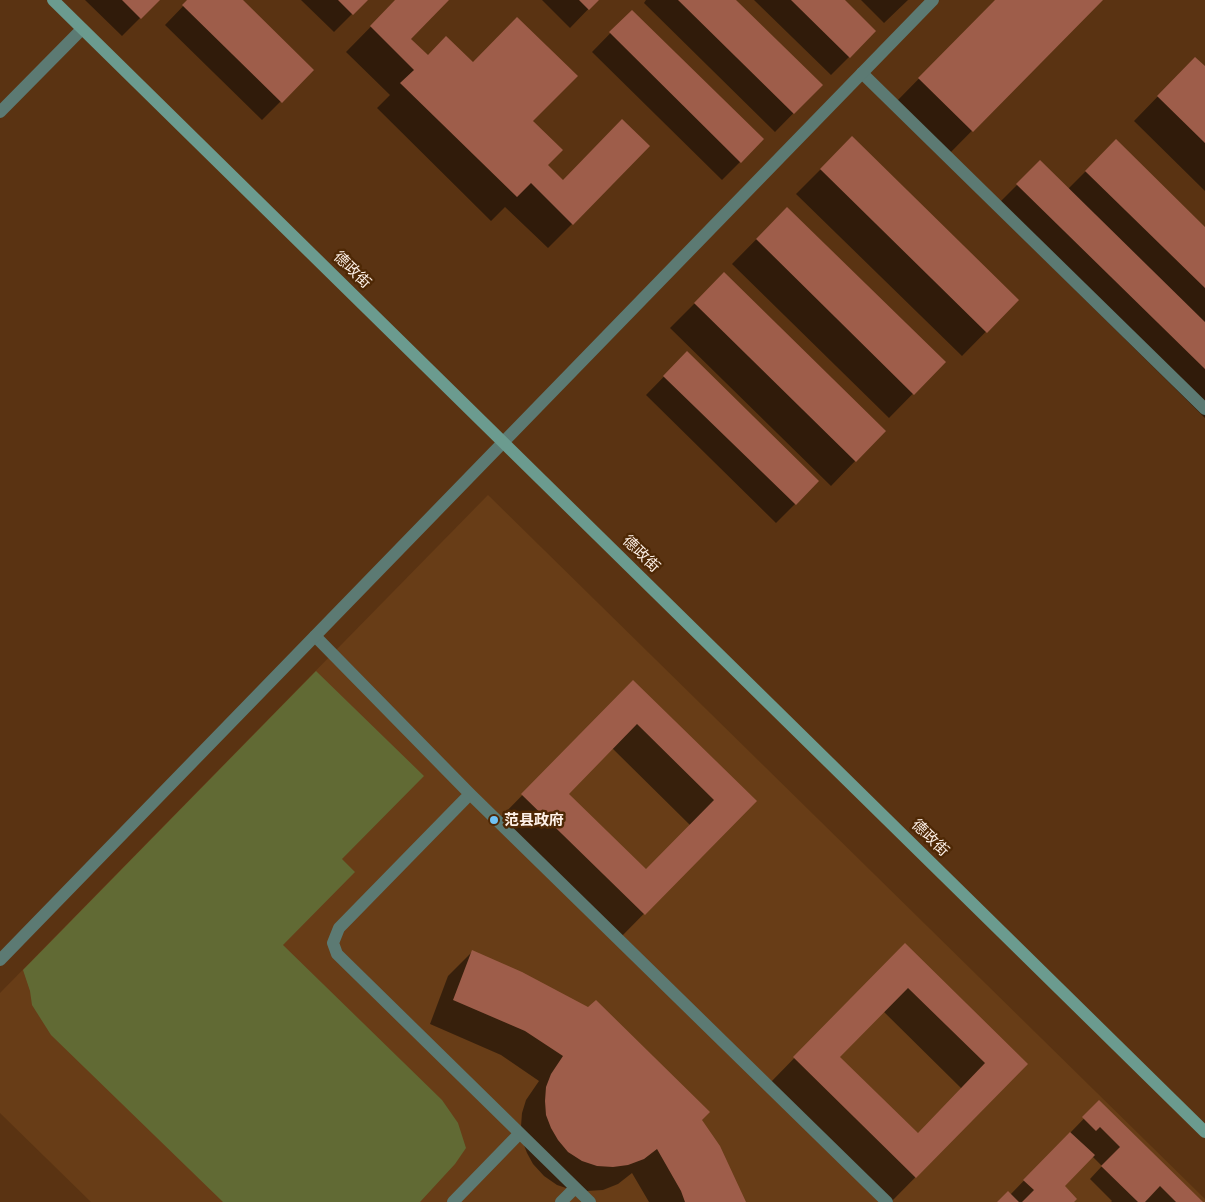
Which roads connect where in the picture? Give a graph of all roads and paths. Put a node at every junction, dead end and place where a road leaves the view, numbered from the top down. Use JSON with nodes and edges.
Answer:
{"nodes":[{"id":1,"x":53,"y":0,"type":"edge"},
{"id":2,"x":933,"y":0,"type":"edge"},
{"id":3,"x":82,"y":29,"type":"junction"},
{"id":4,"x":862,"y":73,"type":"junction"},
{"id":5,"x":0,"y":112,"type":"edge"},
{"id":6,"x":1205,"y":409,"type":"edge"},
{"id":7,"x":504,"y":442,"type":"junction"},
{"id":8,"x":315,"y":636,"type":"junction"},
{"id":9,"x":470,"y":794,"type":"junction"},
{"id":10,"x":0,"y":960,"type":"edge"},
{"id":11,"x":1205,"y":1132,"type":"edge"},
{"id":12,"x":520,"y":1134,"type":"junction"},
{"id":13,"x":575,"y":1188,"type":"junction"},
{"id":14,"x":453,"y":1202,"type":"edge"},
{"id":15,"x":561,"y":1202,"type":"edge"},
{"id":16,"x":590,"y":1202,"type":"edge"},
{"id":17,"x":887,"y":1202,"type":"edge"}],
"edges":[{"from":1,"to":3,"type":"street","name":"德政街"},
{"from":2,"to":4,"type":"street"},
{"from":3,"to":5,"type":"street"},
{"from":3,"to":7,"type":"street","name":"德政街"},
{"from":4,"to":6,"type":"street"},
{"from":4,"to":7,"type":"street"},
{"from":7,"to":8,"type":"street"},
{"from":7,"to":11,"type":"street","name":"德政街"},
{"from":8,"to":9,"type":"street"},
{"from":8,"to":10,"type":"street"},
{"from":9,"to":12,"type":"street"},
{"from":9,"to":17,"type":"street"},
{"from":12,"to":13,"type":"street"},
{"from":12,"to":14,"type":"street"},
{"from":13,"to":15,"type":"street"},
{"from":13,"to":16,"type":"street"}]}
